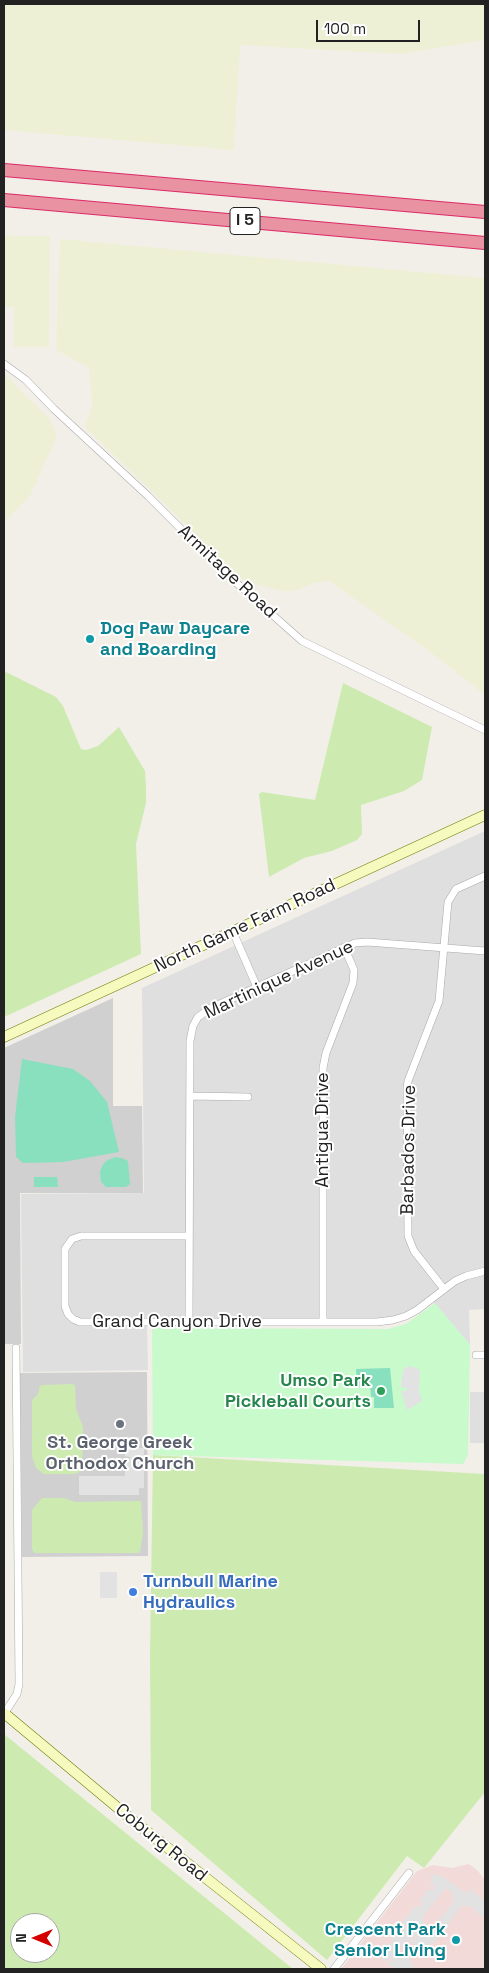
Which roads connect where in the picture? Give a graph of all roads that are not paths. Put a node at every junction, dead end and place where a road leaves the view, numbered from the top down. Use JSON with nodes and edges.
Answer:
{"nodes":[{"id":1,"x":4,"y":170,"type":"edge"},
{"id":2,"x":4,"y":200,"type":"edge"},
{"id":3,"x":485,"y":212,"type":"edge"},
{"id":4,"x":485,"y":243,"type":"edge"},
{"id":5,"x":4,"y":364,"type":"edge"},
{"id":6,"x":485,"y":730,"type":"edge"},
{"id":7,"x":485,"y":815,"type":"edge"},
{"id":8,"x":485,"y":876,"type":"edge"},
{"id":9,"x":233,"y":932,"type":"junction"},
{"id":10,"x":344,"y":947,"type":"junction"},
{"id":11,"x":443,"y":948,"type":"junction"},
{"id":12,"x":485,"y":951,"type":"edge"},
{"id":13,"x":257,"y":987,"type":"junction"},
{"id":14,"x":4,"y":1037,"type":"edge"},
{"id":15,"x":190,"y":1096,"type":"junction"},
{"id":16,"x":248,"y":1097,"type":"dead end"},
{"id":17,"x":189,"y":1236,"type":"junction"},
{"id":18,"x":485,"y":1272,"type":"edge"},
{"id":19,"x":444,"y":1289,"type":"junction"},
{"id":20,"x":189,"y":1322,"type":"junction"},
{"id":21,"x":323,"y":1322,"type":"junction"},
{"id":22,"x":16,"y":1348,"type":"dead end"},
{"id":23,"x":476,"y":1355,"type":"dead end"},
{"id":24,"x":485,"y":1355,"type":"edge"},
{"id":25,"x":4,"y":1714,"type":"edge"},
{"id":26,"x":409,"y":1873,"type":"dead end"},
{"id":27,"x":321,"y":1969,"type":"edge"},
{"id":28,"x":334,"y":1969,"type":"edge"}],
"edges":[{"from":1,"to":3,"type":"highway","number":"I 5"},
{"from":2,"to":4,"type":"highway","number":"I 5"},
{"from":5,"to":6,"type":"street","name":"Armitage Road"},
{"from":7,"to":9,"type":"main road","name":"North Game Farm Road"},
{"from":8,"to":11,"type":"street","name":"Barbados Drive"},
{"from":9,"to":13,"type":"street"},
{"from":9,"to":14,"type":"main road","name":"North Game Farm Road"},
{"from":10,"to":11,"type":"street","name":"Martinique Avenue"},
{"from":10,"to":13,"type":"street","name":"Martinique Avenue"},
{"from":10,"to":21,"type":"street","name":"Antigua Drive"},
{"from":11,"to":12,"type":"street","name":"Martinique Avenue"},
{"from":11,"to":19,"type":"street","name":"Barbados Drive"},
{"from":13,"to":15,"type":"street","name":"Martinique Avenue"},
{"from":15,"to":16,"type":"street"},
{"from":15,"to":17,"type":"street","name":"Martinique Avenue"},
{"from":17,"to":20,"type":"street","name":"Martinique Avenue"},
{"from":17,"to":20,"type":"street","name":"Grand Canyon Drive"},
{"from":18,"to":19,"type":"street","name":"Grand Canyon Drive"},
{"from":19,"to":21,"type":"street","name":"Grand Canyon Drive"},
{"from":20,"to":21,"type":"street","name":"Grand Canyon Drive"},
{"from":22,"to":25,"type":"street"},
{"from":23,"to":24,"type":"street"},
{"from":25,"to":27,"type":"main road","name":"Coburg Road"},
{"from":26,"to":28,"type":"street"}]}
